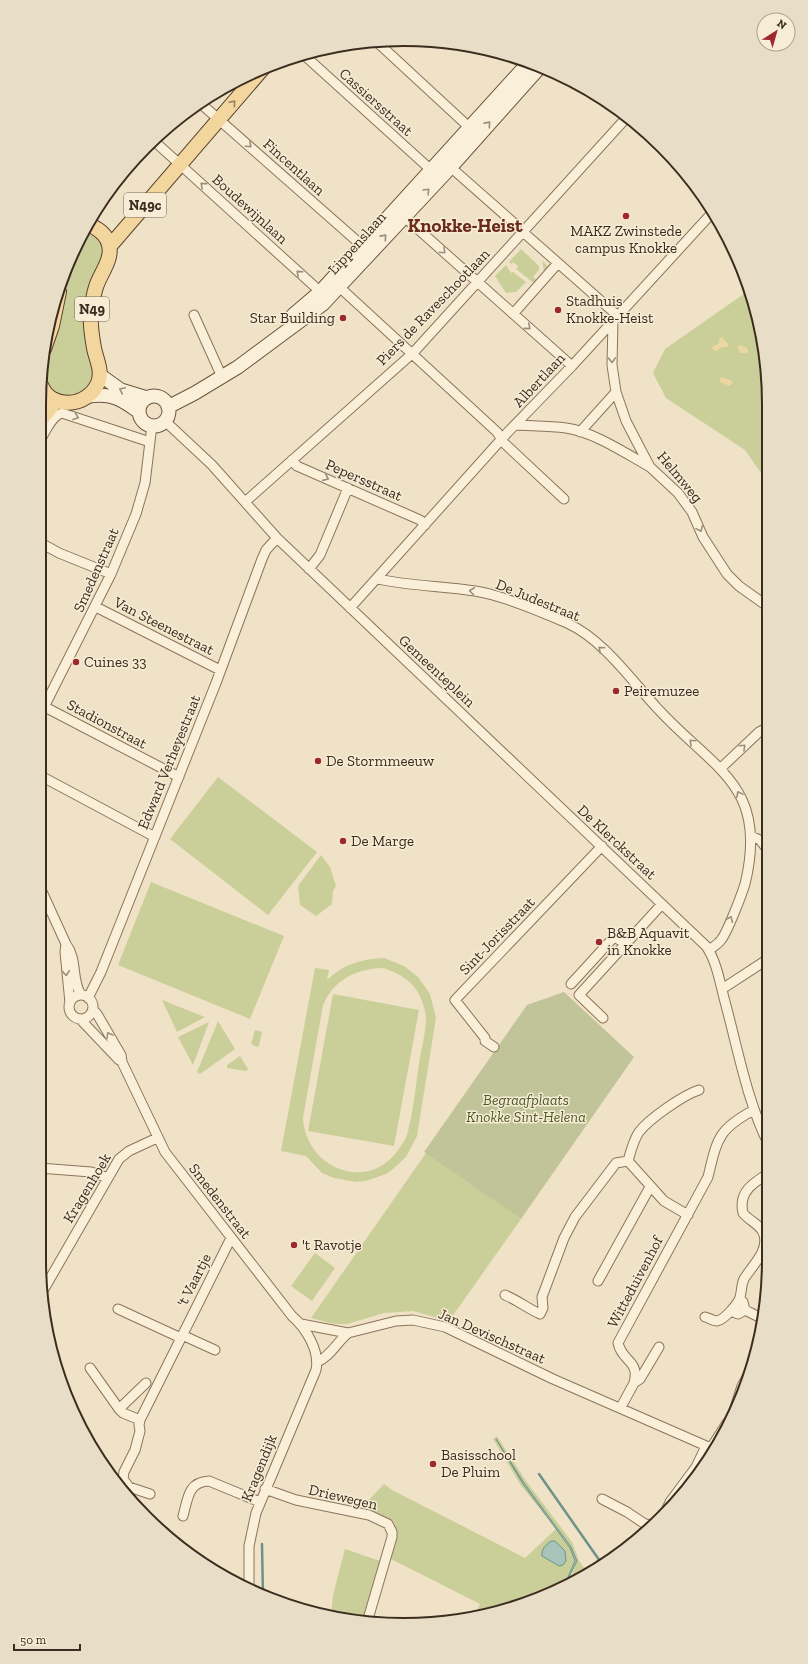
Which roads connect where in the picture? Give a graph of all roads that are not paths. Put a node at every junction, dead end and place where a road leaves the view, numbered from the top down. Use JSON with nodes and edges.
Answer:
{"nodes":[{"id":1,"x":382,"y":47,"type":"edge"},
{"id":2,"x":308,"y":59,"type":"edge"},
{"id":3,"x":522,"y":66,"type":"edge"},
{"id":4,"x":536,"y":71,"type":"edge"},
{"id":5,"x":253,"y":79,"type":"edge"},
{"id":6,"x":204,"y":106,"type":"edge"},
{"id":7,"x":220,"y":119,"type":"junction"},
{"id":8,"x":623,"y":121,"type":"edge"},
{"id":9,"x":470,"y":128,"type":"junction"},
{"id":10,"x":158,"y":144,"type":"edge"},
{"id":11,"x":440,"y":158,"type":"junction"},
{"id":12,"x":180,"y":164,"type":"junction"},
{"id":13,"x":450,"y":167,"type":"junction"},
{"id":14,"x":430,"y":169,"type":"junction"},
{"id":15,"x":398,"y":212,"type":"junction"},
{"id":16,"x":709,"y":216,"type":"edge"},
{"id":17,"x":515,"y":224,"type":"dead end"},
{"id":18,"x":93,"y":227,"type":"edge"},
{"id":19,"x":523,"y":232,"type":"junction"},
{"id":20,"x":110,"y":246,"type":"junction"},
{"id":21,"x":365,"y":249,"type":"junction"},
{"id":22,"x":558,"y":263,"type":"junction"},
{"id":23,"x":335,"y":283,"type":"junction"},
{"id":24,"x":477,"y":283,"type":"junction"},
{"id":25,"x":324,"y":295,"type":"junction"},
{"id":26,"x":513,"y":314,"type":"junction"},
{"id":27,"x":194,"y":315,"type":"dead end"},
{"id":28,"x":615,"y":319,"type":"junction"},
{"id":29,"x":412,"y":353,"type":"junction"},
{"id":30,"x":572,"y":366,"type":"junction"},
{"id":31,"x":220,"y":373,"type":"junction"},
{"id":32,"x":100,"y":375,"type":"junction"},
{"id":33,"x":616,"y":392,"type":"junction"},
{"id":34,"x":46,"y":393,"type":"edge"},
{"id":35,"x":88,"y":396,"type":"junction"},
{"id":36,"x":147,"y":398,"type":"junction"},
{"id":37,"x":56,"y":401,"type":"junction"},
{"id":38,"x":166,"y":403,"type":"junction"},
{"id":39,"x":139,"y":412,"type":"junction"},
{"id":40,"x":46,"y":413,"type":"edge"},
{"id":41,"x":165,"y":421,"type":"junction"},
{"id":42,"x":152,"y":425,"type":"junction"},
{"id":43,"x":516,"y":425,"type":"junction"},
{"id":44,"x":46,"y":431,"type":"edge"},
{"id":45,"x":580,"y":432,"type":"junction"},
{"id":46,"x":502,"y":438,"type":"junction"},
{"id":47,"x":150,"y":442,"type":"junction"},
{"id":48,"x":292,"y":460,"type":"junction"},
{"id":49,"x":650,"y":467,"type":"junction"},
{"id":50,"x":348,"y":488,"type":"junction"},
{"id":51,"x":564,"y":499,"type":"dead end"},
{"id":52,"x":245,"y":502,"type":"junction"},
{"id":53,"x":425,"y":524,"type":"junction"},
{"id":54,"x":277,"y":538,"type":"junction"},
{"id":55,"x":46,"y":546,"type":"edge"},
{"id":56,"x":310,"y":569,"type":"junction"},
{"id":57,"x":111,"y":574,"type":"junction"},
{"id":58,"x":378,"y":579,"type":"junction"},
{"id":59,"x":762,"y":602,"type":"edge"},
{"id":60,"x":96,"y":607,"type":"junction"},
{"id":61,"x":350,"y":608,"type":"junction"},
{"id":62,"x":220,"y":670,"type":"junction"},
{"id":63,"x":46,"y":702,"type":"edge"},
{"id":64,"x":46,"y":707,"type":"edge"},
{"id":65,"x":762,"y":730,"type":"edge"},
{"id":66,"x":505,"y":754,"type":"joint"},
{"id":67,"x":720,"y":768,"type":"junction"},
{"id":68,"x":178,"y":777,"type":"junction"},
{"id":69,"x":46,"y":779,"type":"edge"},
{"id":70,"x":751,"y":836,"type":"junction"},
{"id":71,"x":155,"y":837,"type":"junction"},
{"id":72,"x":762,"y":842,"type":"edge"},
{"id":73,"x":602,"y":846,"type":"junction"},
{"id":74,"x":46,"y":900,"type":"edge"},
{"id":75,"x":662,"y":904,"type":"junction"},
{"id":76,"x":625,"y":943,"type":"junction"},
{"id":77,"x":66,"y":944,"type":"junction"},
{"id":78,"x":709,"y":950,"type":"junction"},
{"id":79,"x":762,"y":964,"type":"edge"},
{"id":80,"x":571,"y":984,"type":"dead end"},
{"id":81,"x":722,"y":989,"type":"junction"},
{"id":82,"x":85,"y":997,"type":"junction"},
{"id":83,"x":70,"y":1003,"type":"junction"},
{"id":84,"x":93,"y":1010,"type":"junction"},
{"id":85,"x":603,"y":1018,"type":"dead end"},
{"id":86,"x":80,"y":1019,"type":"junction"},
{"id":87,"x":494,"y":1047,"type":"dead end"},
{"id":88,"x":122,"y":1062,"type":"junction"},
{"id":89,"x":699,"y":1090,"type":"dead end"},
{"id":90,"x":754,"y":1110,"type":"junction"},
{"id":91,"x":762,"y":1123,"type":"edge"},
{"id":92,"x":759,"y":1124,"type":"junction"},
{"id":93,"x":762,"y":1130,"type":"edge"},
{"id":94,"x":157,"y":1138,"type":"junction"},
{"id":95,"x":628,"y":1161,"type":"junction"},
{"id":96,"x":46,"y":1169,"type":"edge"},
{"id":97,"x":762,"y":1177,"type":"edge"},
{"id":98,"x":108,"y":1178,"type":"junction"},
{"id":99,"x":650,"y":1187,"type":"junction"},
{"id":100,"x":688,"y":1215,"type":"junction"},
{"id":101,"x":762,"y":1230,"type":"edge"},
{"id":102,"x":231,"y":1238,"type":"junction"},
{"id":103,"x":762,"y":1247,"type":"edge"},
{"id":104,"x":598,"y":1281,"type":"dead end"},
{"id":105,"x":47,"y":1284,"type":"edge"},
{"id":106,"x":504,"y":1295,"type":"dead end"},
{"id":107,"x":740,"y":1299,"type":"junction"},
{"id":108,"x":118,"y":1309,"type":"dead end"},
{"id":109,"x":745,"y":1310,"type":"junction"},
{"id":110,"x":731,"y":1311,"type":"junction"},
{"id":111,"x":757,"y":1316,"type":"edge"},
{"id":112,"x":705,"y":1317,"type":"dead end"},
{"id":113,"x":301,"y":1324,"type":"junction"},
{"id":114,"x":348,"y":1333,"type":"junction"},
{"id":115,"x":181,"y":1337,"type":"junction"},
{"id":116,"x":659,"y":1347,"type":"dead end"},
{"id":117,"x":215,"y":1350,"type":"dead end"},
{"id":118,"x":317,"y":1362,"type":"junction"},
{"id":119,"x":90,"y":1368,"type":"dead end"},
{"id":120,"x":146,"y":1383,"type":"dead end"},
{"id":121,"x":634,"y":1383,"type":"junction"},
{"id":122,"x":621,"y":1408,"type":"junction"},
{"id":123,"x":119,"y":1409,"type":"junction"},
{"id":124,"x":140,"y":1420,"type":"junction"},
{"id":125,"x":709,"y":1447,"type":"edge"},
{"id":126,"x":699,"y":1463,"type":"edge"},
{"id":127,"x":265,"y":1489,"type":"junction"},
{"id":128,"x":150,"y":1494,"type":"dead end"},
{"id":129,"x":602,"y":1500,"type":"dead end"},
{"id":130,"x":260,"y":1502,"type":"junction"},
{"id":131,"x":183,"y":1516,"type":"dead end"},
{"id":132,"x":645,"y":1524,"type":"edge"},
{"id":133,"x":249,"y":1582,"type":"edge"},
{"id":134,"x":369,"y":1616,"type":"edge"}],
"edges":[{"from":1,"to":9,"type":"street"},
{"from":2,"to":14,"type":"street","name":"Cassiersstraat"},
{"from":3,"to":9,"type":"main road","name":"Lippenslaan"},
{"from":13,"to":4,"type":"main road","name":"Lippenslaan","one_way":true},
{"from":7,"to":5,"type":"main road","number":"N49c","one_way":true},
{"from":6,"to":7,"type":"street","name":"Fincentlaan"},
{"from":7,"to":12,"type":"main road","number":"N49c"},
{"from":7,"to":21,"type":"street","name":"Fincentlaan","one_way":true},
{"from":8,"to":19,"type":"street","name":"Piers de Raveschootlaan"},
{"from":9,"to":11,"type":"main road","name":"Lippenslaan"},
{"from":10,"to":12,"type":"street","name":"Boudewijnlaan"},
{"from":11,"to":13,"type":"street"},
{"from":11,"to":14,"type":"main road","name":"Lippenslaan"},
{"from":12,"to":20,"type":"main road","number":"N49c"},
{"from":25,"to":12,"type":"street","name":"Boudewijnlaan","one_way":true},
{"from":15,"to":13,"type":"main road","name":"Lippenslaan","one_way":true},
{"from":13,"to":17,"type":"street"},
{"from":14,"to":15,"type":"main road","name":"Lippenslaan"},
{"from":15,"to":21,"type":"main road","name":"Lippenslaan"},
{"from":15,"to":24,"type":"street","one_way":true},
{"from":16,"to":28,"type":"street","name":"Albertlaan"},
{"from":18,"to":20,"type":"main road"},
{"from":19,"to":22,"type":"street"},
{"from":19,"to":24,"type":"street","name":"Piers de Raveschootlaan"},
{"from":20,"to":32,"type":"main road","number":"N49"},
{"from":21,"to":23,"type":"main road","name":"Lippenslaan"},
{"from":22,"to":26,"type":"street"},
{"from":22,"to":28,"type":"street"},
{"from":23,"to":25,"type":"main road","name":"Lippenslaan"},
{"from":23,"to":29,"type":"street"},
{"from":24,"to":26,"type":"street"},
{"from":24,"to":29,"type":"street","name":"Piers de Raveschootlaan"},
{"from":25,"to":31,"type":"main road","name":"Lippenslaan"},
{"from":26,"to":30,"type":"street","one_way":true},
{"from":27,"to":31,"type":"street"},
{"from":28,"to":30,"type":"street","name":"Albertlaan"},
{"from":28,"to":33,"type":"street","name":"Helmweg","one_way":true},
{"from":29,"to":46,"type":"street"},
{"from":29,"to":48,"type":"street","name":"Piers de Raveschootlaan"},
{"from":30,"to":43,"type":"street","name":"Albertlaan"},
{"from":31,"to":38,"type":"main road","name":"Lippenslaan"},
{"from":32,"to":35,"type":"main road"},
{"from":36,"to":32,"type":"main road","one_way":true},
{"from":33,"to":45,"type":"street"},
{"from":33,"to":49,"type":"street","name":"Helmweg"},
{"from":34,"to":37,"type":"main road"},
{"from":35,"to":37,"type":"main road"},
{"from":35,"to":39,"type":"main road"},
{"from":36,"to":38,"type":"main road"},
{"from":36,"to":39,"type":"main road"},
{"from":37,"to":40,"type":"main road"},
{"from":38,"to":41,"type":"main road"},
{"from":39,"to":42,"type":"main road"},
{"from":41,"to":42,"type":"main road"},
{"from":41,"to":52,"type":"street","name":"Gemeenteplein"},
{"from":42,"to":47,"type":"street","name":"Smedenstraat"},
{"from":43,"to":45,"type":"street"},
{"from":43,"to":46,"type":"street","name":"Albertlaan"},
{"from":44,"to":47,"type":"street","one_way":true},
{"from":45,"to":49,"type":"street"},
{"from":46,"to":51,"type":"street"},
{"from":46,"to":53,"type":"street","name":"Albertlaan"},
{"from":47,"to":57,"type":"street","name":"Smedenstraat"},
{"from":48,"to":50,"type":"street","name":"Pepersstraat","one_way":true},
{"from":48,"to":52,"type":"street","name":"Piers de Raveschootlaan"},
{"from":49,"to":59,"type":"street","name":"Helmweg","one_way":true},
{"from":50,"to":53,"type":"street","name":"Pepersstraat"},
{"from":50,"to":56,"type":"street"},
{"from":52,"to":54,"type":"street","name":"Gemeenteplein"},
{"from":53,"to":58,"type":"street","name":"Albertlaan"},
{"from":54,"to":56,"type":"street","name":"Gemeenteplein"},
{"from":54,"to":62,"type":"street","name":"Edward Verheyestraat"},
{"from":55,"to":57,"type":"street"},
{"from":56,"to":61,"type":"street","name":"Gemeenteplein"},
{"from":57,"to":60,"type":"street","name":"Smedenstraat"},
{"from":58,"to":61,"type":"street"},
{"from":67,"to":58,"type":"street","name":"De Judestraat","one_way":true},
{"from":60,"to":62,"type":"street","name":"Van Steenestraat"},
{"from":60,"to":63,"type":"street","name":"Smedenstraat"},
{"from":61,"to":66,"type":"street","name":"Gemeenteplein"},
{"from":62,"to":68,"type":"street","name":"Edward Verheyestraat"},
{"from":64,"to":68,"type":"street","name":"Stadionstraat"},
{"from":67,"to":65,"type":"street","one_way":true},
{"from":66,"to":73,"type":"street","name":"De Klerckstraat"},
{"from":70,"to":67,"type":"street","name":"De Judestraat","one_way":true},
{"from":68,"to":71,"type":"street","name":"Edward Verheyestraat"},
{"from":69,"to":71,"type":"street"},
{"from":70,"to":72,"type":"street"},
{"from":78,"to":70,"type":"street","name":"De Judestraat","one_way":true},
{"from":71,"to":82,"type":"street","name":"Edward Verheyestraat"},
{"from":73,"to":75,"type":"street","name":"De Klerckstraat"},
{"from":73,"to":87,"type":"street","name":"Sint-Jorisstraat"},
{"from":74,"to":77,"type":"street"},
{"from":75,"to":76,"type":"street"},
{"from":75,"to":78,"type":"street","name":"De Klerckstraat"},
{"from":76,"to":80,"type":"street"},
{"from":76,"to":85,"type":"street"},
{"from":77,"to":82,"type":"street"},
{"from":77,"to":83,"type":"street","one_way":true},
{"from":78,"to":81,"type":"street"},
{"from":79,"to":81,"type":"street"},
{"from":81,"to":90,"type":"street"},
{"from":82,"to":83,"type":"street"},
{"from":82,"to":84,"type":"street"},
{"from":83,"to":86,"type":"street"},
{"from":84,"to":86,"type":"street"},
{"from":88,"to":84,"type":"street","name":"Smedenstraat","one_way":true},
{"from":86,"to":88,"type":"street","name":"Smedenstraat"},
{"from":88,"to":94,"type":"street","name":"Smedenstraat"},
{"from":89,"to":95,"type":"street"},
{"from":90,"to":92,"type":"street"},
{"from":90,"to":100,"type":"street","name":"Witteduivenhof"},
{"from":91,"to":92,"type":"street"},
{"from":92,"to":93,"type":"street"},
{"from":94,"to":98,"type":"street","name":"Kragenhoek"},
{"from":94,"to":102,"type":"street","name":"Smedenstraat"},
{"from":95,"to":99,"type":"street"},
{"from":95,"to":106,"type":"street"},
{"from":96,"to":98,"type":"street"},
{"from":97,"to":101,"type":"street"},
{"from":98,"to":105,"type":"street","name":"Kragenhoek"},
{"from":99,"to":100,"type":"street"},
{"from":99,"to":104,"type":"street"},
{"from":100,"to":121,"type":"street","name":"Witteduivenhof"},
{"from":102,"to":113,"type":"street","name":"Smedenstraat"},
{"from":102,"to":115,"type":"street","name":"'t Vaartje"},
{"from":103,"to":107,"type":"street"},
{"from":107,"to":109,"type":"street"},
{"from":107,"to":110,"type":"street"},
{"from":108,"to":115,"type":"street"},
{"from":109,"to":110,"type":"street"},
{"from":109,"to":111,"type":"street"},
{"from":110,"to":112,"type":"street"},
{"from":113,"to":114,"type":"street","name":"Jan Devischstraat"},
{"from":113,"to":118,"type":"street","name":"Smedenstraat"},
{"from":114,"to":118,"type":"street"},
{"from":114,"to":122,"type":"street","name":"Jan Devischstraat"},
{"from":115,"to":117,"type":"street"},
{"from":115,"to":124,"type":"street","name":"'t Vaartje"},
{"from":116,"to":121,"type":"street"},
{"from":118,"to":127,"type":"street","name":"Kragendijk"},
{"from":119,"to":123,"type":"street"},
{"from":120,"to":123,"type":"street"},
{"from":121,"to":122,"type":"street"},
{"from":122,"to":125,"type":"street","name":"Jan Devischstraat"},
{"from":123,"to":124,"type":"street"},
{"from":124,"to":128,"type":"street","name":"'t Vaartje"},
{"from":125,"to":126,"type":"street"},
{"from":127,"to":130,"type":"street","name":"Kragendijk"},
{"from":127,"to":134,"type":"street","name":"Driewegen"},
{"from":129,"to":132,"type":"street"},
{"from":130,"to":131,"type":"street"},
{"from":130,"to":133,"type":"street","name":"Kragendijk"}]}
